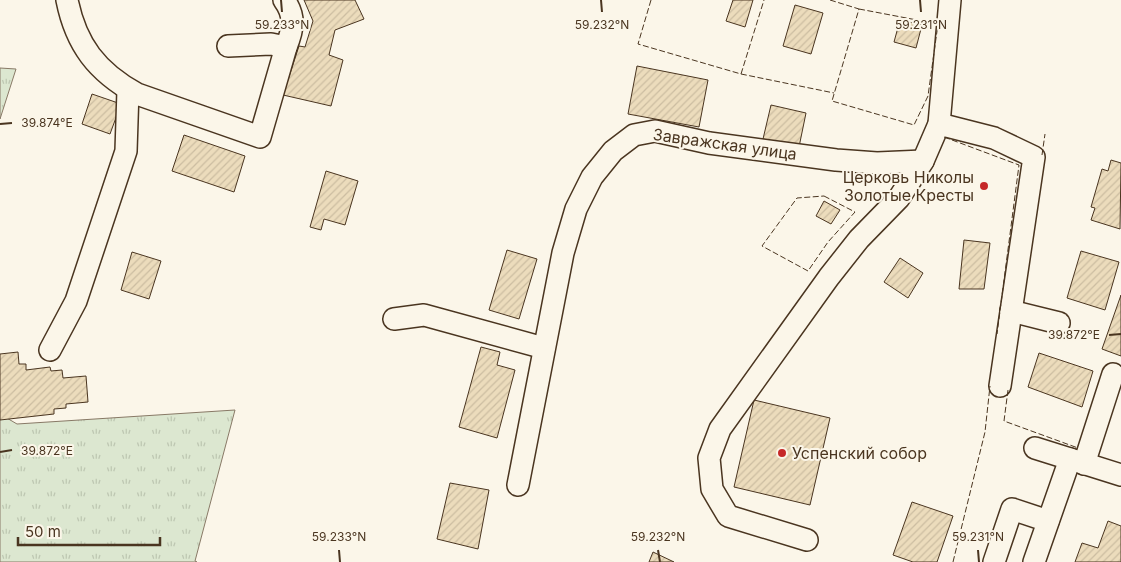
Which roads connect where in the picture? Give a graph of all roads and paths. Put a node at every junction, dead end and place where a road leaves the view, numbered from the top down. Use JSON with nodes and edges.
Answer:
{"nodes":[{"id":1,"x":67,"y":0,"type":"edge"},
{"id":2,"x":284,"y":0,"type":"edge"},
{"id":3,"x":950,"y":0,"type":"edge"},
{"id":4,"x":228,"y":46,"type":"dead end"},
{"id":5,"x":286,"y":47,"type":"junction"},
{"id":6,"x":128,"y":90,"type":"junction"},
{"id":7,"x":939,"y":124,"type":"junction"},
{"id":8,"x":923,"y":162,"type":"junction"},
{"id":9,"x":1011,"y":311,"type":"junction"},
{"id":10,"x":394,"y":319,"type":"dead end"},
{"id":11,"x":1059,"y":323,"type":"dead end"},
{"id":12,"x":544,"y":348,"type":"junction"},
{"id":13,"x":50,"y":350,"type":"dead end"},
{"id":14,"x":1113,"y":374,"type":"dead end"},
{"id":15,"x":1000,"y":386,"type":"dead end"},
{"id":16,"x":1035,"y":448,"type":"dead end"},
{"id":17,"x":1077,"y":461,"type":"junction"},
{"id":18,"x":1121,"y":475,"type":"edge"},
{"id":19,"x":518,"y":485,"type":"dead end"},
{"id":20,"x":1048,"y":521,"type":"junction"},
{"id":21,"x":808,"y":540,"type":"dead end"},
{"id":22,"x":994,"y":562,"type":"edge"},
{"id":23,"x":1034,"y":562,"type":"edge"}],
"edges":[{"from":1,"to":6,"type":"street"},
{"from":2,"to":5,"type":"street"},
{"from":3,"to":7,"type":"street"},
{"from":4,"to":5,"type":"street"},
{"from":5,"to":6,"type":"street"},
{"from":6,"to":13,"type":"street"},
{"from":7,"to":8,"type":"street"},
{"from":7,"to":9,"type":"street"},
{"from":8,"to":12,"type":"street","name":"Завражская улица"},
{"from":8,"to":21,"type":"street"},
{"from":9,"to":11,"type":"street"},
{"from":9,"to":15,"type":"street"},
{"from":10,"to":12,"type":"street"},
{"from":12,"to":19,"type":"street","name":"Завражская улица"},
{"from":14,"to":17,"type":"street"},
{"from":16,"to":17,"type":"street"},
{"from":17,"to":18,"type":"street"},
{"from":17,"to":20,"type":"street"},
{"from":20,"to":22,"type":"street"},
{"from":20,"to":23,"type":"street"}]}
